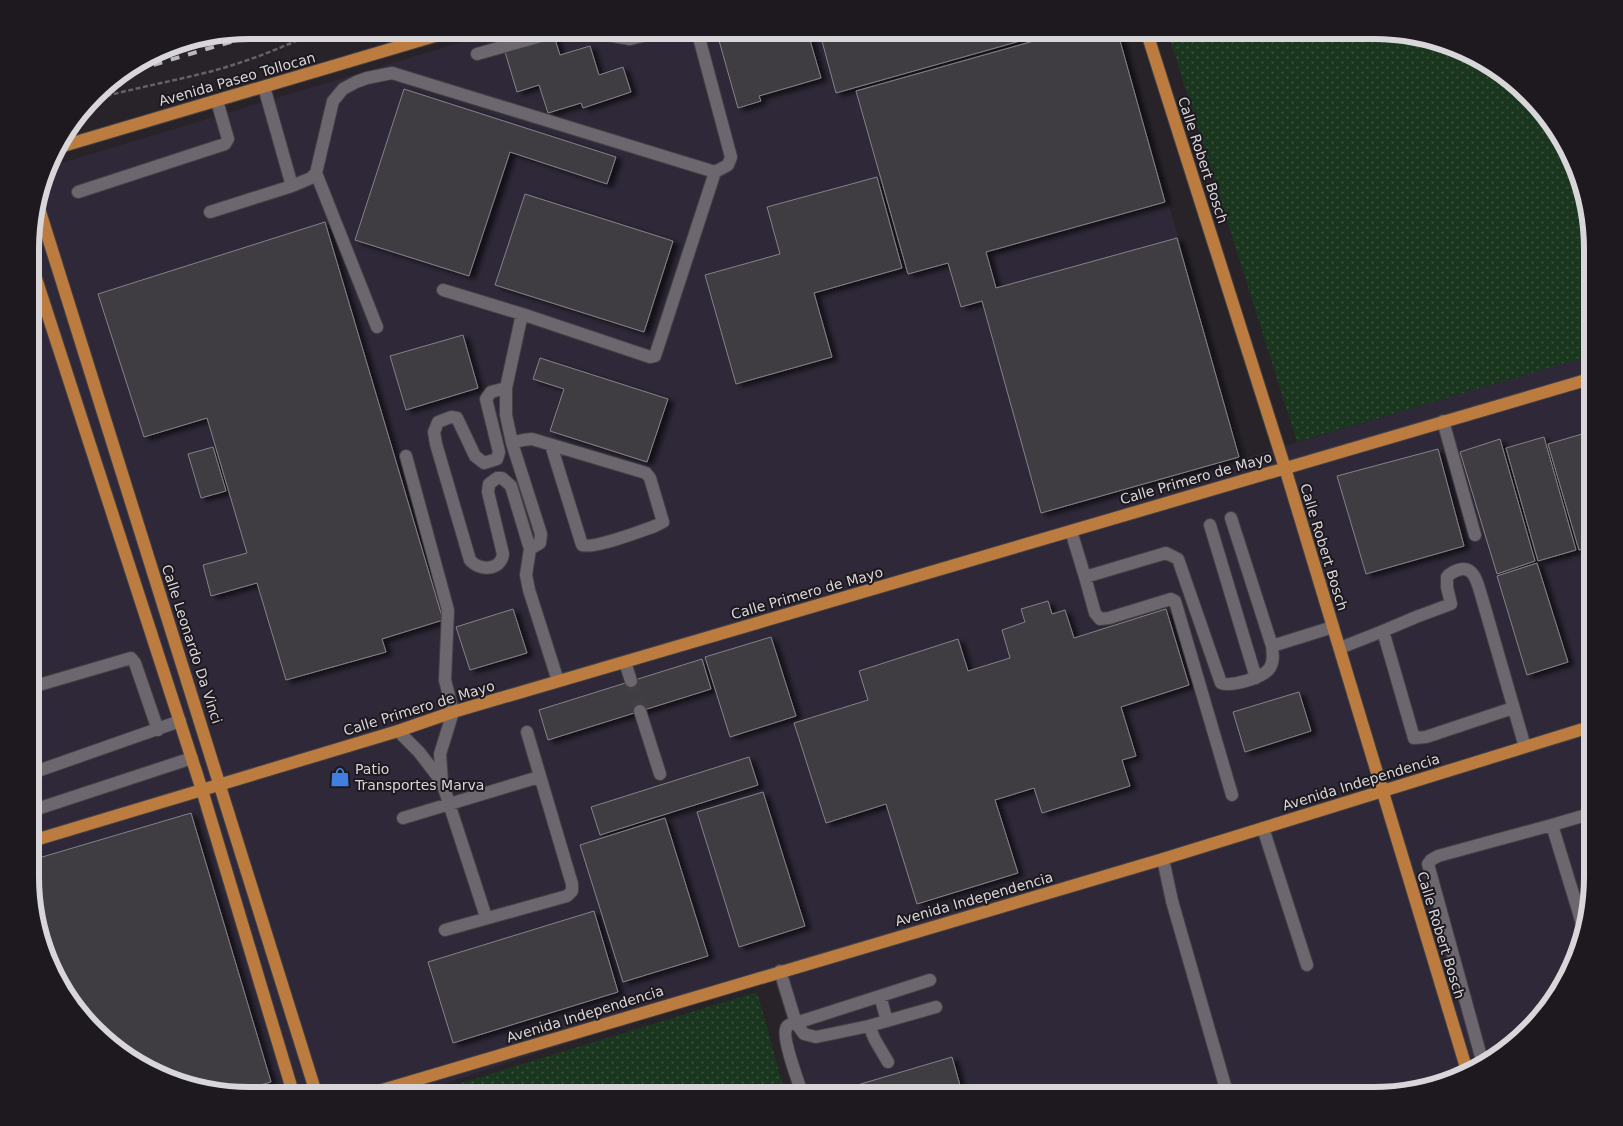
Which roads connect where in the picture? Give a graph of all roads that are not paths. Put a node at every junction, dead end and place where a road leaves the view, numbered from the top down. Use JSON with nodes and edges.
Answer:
{"nodes":[{"id":1,"x":425,"y":39,"type":"edge"},
{"id":2,"x":531,"y":39,"type":"edge"},
{"id":3,"x":699,"y":39,"type":"edge"},
{"id":4,"x":1149,"y":39,"type":"edge"},
{"id":5,"x":477,"y":54,"type":"dead end"},
{"id":6,"x":264,"y":87,"type":"junction"},
{"id":7,"x":217,"y":101,"type":"junction"},
{"id":8,"x":66,"y":145,"type":"edge"},
{"id":9,"x":715,"y":172,"type":"junction"},
{"id":10,"x":316,"y":173,"type":"junction"},
{"id":11,"x":292,"y":186,"type":"junction"},
{"id":12,"x":78,"y":192,"type":"dead end"},
{"id":13,"x":210,"y":212,"type":"dead end"},
{"id":14,"x":42,"y":215,"type":"edge"},
{"id":15,"x":39,"y":288,"type":"edge"},
{"id":16,"x":443,"y":290,"type":"dead end"},
{"id":17,"x":522,"y":314,"type":"junction"},
{"id":18,"x":376,"y":327,"type":"dead end"},
{"id":19,"x":1584,"y":380,"type":"edge"},
{"id":20,"x":506,"y":388,"type":"junction"},
{"id":21,"x":1443,"y":422,"type":"junction"},
{"id":22,"x":512,"y":443,"type":"junction"},
{"id":23,"x":551,"y":445,"type":"junction"},
{"id":24,"x":406,"y":456,"type":"dead end"},
{"id":25,"x":1285,"y":468,"type":"junction"},
{"id":26,"x":1231,"y":518,"type":"dead end"},
{"id":27,"x":1210,"y":525,"type":"dead end"},
{"id":28,"x":1071,"y":531,"type":"junction"},
{"id":29,"x":1475,"y":535,"type":"dead end"},
{"id":30,"x":530,"y":549,"type":"junction"},
{"id":31,"x":1085,"y":577,"type":"junction"},
{"id":32,"x":1333,"y":627,"type":"junction"},
{"id":33,"x":1382,"y":631,"type":"junction"},
{"id":34,"x":1272,"y":646,"type":"junction"},
{"id":35,"x":1340,"y":648,"type":"junction"},
{"id":36,"x":625,"y":662,"type":"junction"},
{"id":37,"x":1256,"y":678,"type":"junction"},
{"id":38,"x":558,"y":681,"type":"junction"},
{"id":39,"x":630,"y":681,"type":"tunnel mouth"},
{"id":40,"x":39,"y":684,"type":"edge"},
{"id":41,"x":1513,"y":708,"type":"junction"},
{"id":42,"x":453,"y":712,"type":"junction"},
{"id":43,"x":640,"y":712,"type":"tunnel mouth"},
{"id":44,"x":180,"y":721,"type":"junction"},
{"id":45,"x":1584,"y":729,"type":"edge"},
{"id":46,"x":158,"y":730,"type":"junction"},
{"id":47,"x":398,"y":730,"type":"junction"},
{"id":48,"x":527,"y":732,"type":"dead end"},
{"id":49,"x":1525,"y":747,"type":"junction"},
{"id":50,"x":192,"y":758,"type":"junction"},
{"id":51,"x":39,"y":771,"type":"edge"},
{"id":52,"x":660,"y":774,"type":"dead end"},
{"id":53,"x":539,"y":776,"type":"junction"},
{"id":54,"x":442,"y":782,"type":"junction"},
{"id":55,"x":221,"y":784,"type":"junction"},
{"id":56,"x":202,"y":790,"type":"junction"},
{"id":57,"x":1382,"y":791,"type":"junction"},
{"id":58,"x":1232,"y":795,"type":"dead end"},
{"id":59,"x":449,"y":805,"type":"junction"},
{"id":60,"x":39,"y":808,"type":"edge"},
{"id":61,"x":1584,"y":815,"type":"edge"},
{"id":62,"x":403,"y":818,"type":"dead end"},
{"id":63,"x":1552,"y":825,"type":"junction"},
{"id":64,"x":1263,"y":828,"type":"junction"},
{"id":65,"x":39,"y":839,"type":"edge"},
{"id":66,"x":1162,"y":859,"type":"junction"},
{"id":67,"x":1582,"y":903,"type":"edge"},
{"id":68,"x":486,"y":917,"type":"junction"},
{"id":69,"x":445,"y":930,"type":"dead end"},
{"id":70,"x":1308,"y":965,"type":"dead end"},
{"id":71,"x":780,"y":971,"type":"junction"},
{"id":72,"x":930,"y":980,"type":"dead end"},
{"id":73,"x":880,"y":996,"type":"junction"},
{"id":74,"x":936,"y":1007,"type":"dead end"},
{"id":75,"x":887,"y":1021,"type":"junction"},
{"id":76,"x":796,"y":1023,"type":"junction"},
{"id":77,"x":869,"y":1026,"type":"junction"},
{"id":78,"x":1481,"y":1058,"type":"edge"},
{"id":79,"x":888,"y":1062,"type":"dead end"},
{"id":80,"x":1466,"y":1067,"type":"edge"},
{"id":81,"x":291,"y":1087,"type":"edge"},
{"id":82,"x":314,"y":1087,"type":"edge"},
{"id":83,"x":392,"y":1087,"type":"edge"},
{"id":84,"x":800,"y":1087,"type":"edge"},
{"id":85,"x":1225,"y":1087,"type":"edge"}],
"edges":[{"from":1,"to":6,"type":"main road","name":"Avenida Paseo Tollocan"},
{"from":2,"to":5,"type":"lane"},
{"from":3,"to":9,"type":"lane"},
{"from":4,"to":25,"type":"main road","name":"Calle Robert Bosch"},
{"from":6,"to":7,"type":"main road","name":"Avenida Paseo Tollocan"},
{"from":6,"to":11,"type":"lane"},
{"from":7,"to":8,"type":"main road","name":"Avenida Paseo Tollocan"},
{"from":7,"to":12,"type":"lane"},
{"from":9,"to":10,"type":"lane"},
{"from":9,"to":17,"type":"lane"},
{"from":10,"to":11,"type":"lane"},
{"from":10,"to":18,"type":"lane"},
{"from":11,"to":13,"type":"lane"},
{"from":14,"to":55,"type":"main road","name":"Calle Leonardo Da Vinci"},
{"from":15,"to":44,"type":"main road"},
{"from":16,"to":17,"type":"lane"},
{"from":17,"to":20,"type":"lane"},
{"from":19,"to":21,"type":"main road","name":"Calle Primero de Mayo"},
{"from":20,"to":22,"type":"lane"},
{"from":20,"to":30,"type":"lane"},
{"from":21,"to":25,"type":"main road","name":"Calle Primero de Mayo"},
{"from":21,"to":29,"type":"lane"},
{"from":22,"to":23,"type":"lane"},
{"from":22,"to":30,"type":"lane"},
{"from":23,"to":23,"type":"lane"},
{"from":24,"to":42,"type":"lane"},
{"from":25,"to":28,"type":"main road","name":"Calle Primero de Mayo"},
{"from":25,"to":32,"type":"main road","name":"Calle Robert Bosch"},
{"from":26,"to":34,"type":"lane"},
{"from":27,"to":37,"type":"lane"},
{"from":28,"to":31,"type":"lane"},
{"from":28,"to":36,"type":"main road","name":"Calle Primero de Mayo"},
{"from":30,"to":38,"type":"lane"},
{"from":31,"to":37,"type":"lane"},
{"from":31,"to":58,"type":"lane"},
{"from":32,"to":34,"type":"lane"},
{"from":32,"to":35,"type":"main road","name":"Calle Robert Bosch"},
{"from":33,"to":35,"type":"lane"},
{"from":33,"to":41,"type":"lane"},
{"from":33,"to":41,"type":"lane"},
{"from":34,"to":37,"type":"lane"},
{"from":35,"to":57,"type":"main road","name":"Calle Robert Bosch"},
{"from":36,"to":38,"type":"main road","name":"Calle Primero de Mayo"},
{"from":36,"to":39,"type":"lane"},
{"from":38,"to":42,"type":"main road","name":"Calle Primero de Mayo"},
{"from":40,"to":46,"type":"lane"},
{"from":41,"to":49,"type":"lane"},
{"from":42,"to":47,"type":"main road","name":"Calle Primero de Mayo"},
{"from":42,"to":54,"type":"lane"},
{"from":43,"to":52,"type":"lane"},
{"from":44,"to":46,"type":"lane"},
{"from":44,"to":50,"type":"main road"},
{"from":45,"to":49,"type":"main road","name":"Avenida Independencia"},
{"from":46,"to":51,"type":"lane"},
{"from":47,"to":54,"type":"lane"},
{"from":47,"to":55,"type":"main road","name":"Calle Primero de Mayo"},
{"from":48,"to":53,"type":"lane"},
{"from":49,"to":57,"type":"main road","name":"Avenida Independencia"},
{"from":50,"to":56,"type":"main road"},
{"from":50,"to":60,"type":"lane"},
{"from":53,"to":59,"type":"lane"},
{"from":53,"to":68,"type":"lane"},
{"from":54,"to":59,"type":"lane"},
{"from":55,"to":56,"type":"main road","name":"Calle Primero de Mayo"},
{"from":55,"to":82,"type":"main road","name":"Calle Leonardo Da Vinci"},
{"from":56,"to":65,"type":"main road","name":"Calle Primero de Mayo"},
{"from":56,"to":81,"type":"main road"},
{"from":57,"to":64,"type":"main road","name":"Avenida Independencia"},
{"from":57,"to":80,"type":"main road","name":"Calle Robert Bosch"},
{"from":59,"to":62,"type":"lane"},
{"from":59,"to":68,"type":"lane"},
{"from":61,"to":63,"type":"lane"},
{"from":63,"to":67,"type":"lane"},
{"from":63,"to":78,"type":"lane"},
{"from":64,"to":66,"type":"main road","name":"Avenida Independencia"},
{"from":64,"to":70,"type":"lane"},
{"from":66,"to":71,"type":"main road","name":"Avenida Independencia"},
{"from":66,"to":85,"type":"lane"},
{"from":68,"to":69,"type":"lane"},
{"from":71,"to":76,"type":"lane"},
{"from":71,"to":83,"type":"main road","name":"Avenida Independencia"},
{"from":72,"to":73,"type":"lane"},
{"from":73,"to":75,"type":"lane"},
{"from":73,"to":76,"type":"lane"},
{"from":74,"to":75,"type":"lane"},
{"from":75,"to":77,"type":"lane"},
{"from":76,"to":77,"type":"lane"},
{"from":76,"to":84,"type":"lane"},
{"from":77,"to":79,"type":"lane"}]}
